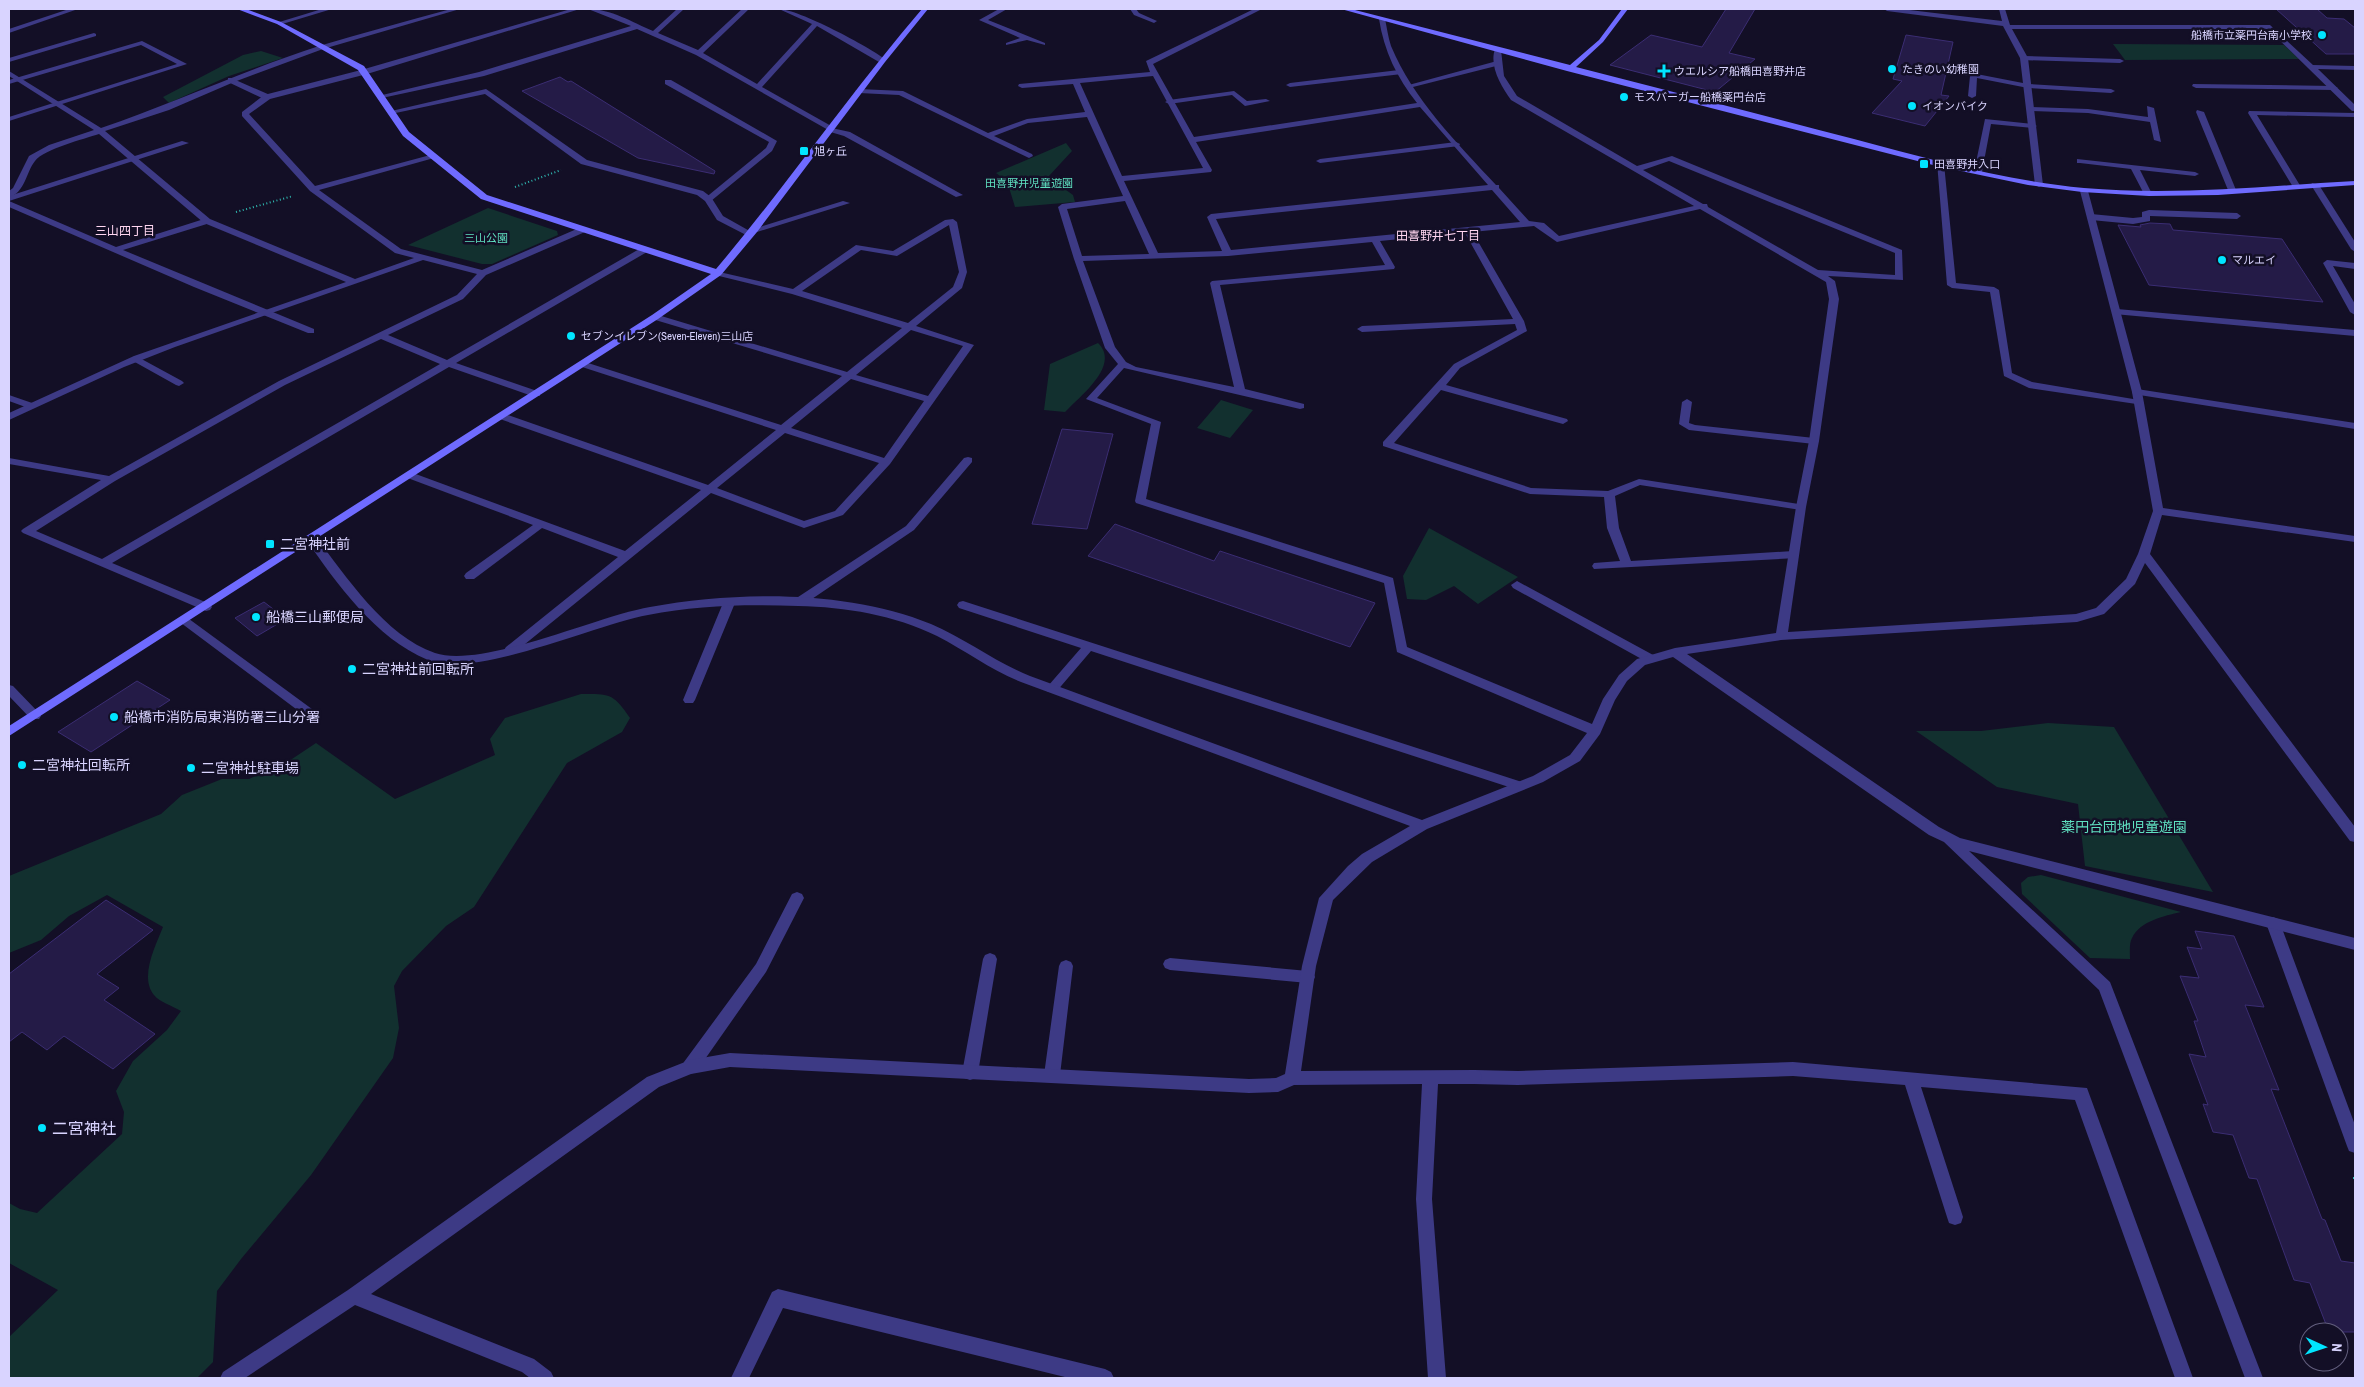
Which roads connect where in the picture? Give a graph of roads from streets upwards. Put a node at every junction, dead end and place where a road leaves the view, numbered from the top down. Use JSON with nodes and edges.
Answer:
{"nodes":[{"id":1,"x":74,"y":9,"type":"edge"},
{"id":2,"x":240,"y":9,"type":"edge"},
{"id":3,"x":329,"y":9,"type":"edge"},
{"id":4,"x":457,"y":9,"type":"edge"},
{"id":5,"x":577,"y":9,"type":"edge"},
{"id":6,"x":591,"y":9,"type":"edge"},
{"id":7,"x":618,"y":9,"type":"edge"},
{"id":8,"x":681,"y":9,"type":"edge"},
{"id":9,"x":746,"y":9,"type":"edge"},
{"id":10,"x":782,"y":9,"type":"edge"},
{"id":11,"x":925,"y":9,"type":"edge"},
{"id":12,"x":1004,"y":9,"type":"edge"},
{"id":13,"x":1133,"y":9,"type":"edge"},
{"id":14,"x":1259,"y":9,"type":"edge"},
{"id":15,"x":1344,"y":9,"type":"edge"},
{"id":16,"x":1386,"y":9,"type":"edge"},
{"id":17,"x":1626,"y":9,"type":"edge"},
{"id":18,"x":1887,"y":9,"type":"edge"},
{"id":19,"x":2002,"y":9,"type":"edge"},
{"id":20,"x":611,"y":15,"type":"junction"},
{"id":21,"x":1378,"y":18,"type":"junction"},
{"id":22,"x":1154,"y":21,"type":"dead end"},
{"id":23,"x":279,"y":23,"type":"junction"},
{"id":24,"x":816,"y":23,"type":"junction"},
{"id":25,"x":2007,"y":25,"type":"junction"},
{"id":26,"x":636,"y":27,"type":"junction"},
{"id":27,"x":9,"y":31,"type":"edge"},
{"id":28,"x":653,"y":34,"type":"junction"},
{"id":29,"x":94,"y":35,"type":"dead end"},
{"id":30,"x":1026,"y":38,"type":"junction"},
{"id":31,"x":1008,"y":44,"type":"dead end"},
{"id":32,"x":1044,"y":44,"type":"dead end"},
{"id":33,"x":321,"y":48,"type":"junction"},
{"id":34,"x":1496,"y":50,"type":"junction"},
{"id":35,"x":699,"y":53,"type":"junction"},
{"id":36,"x":2024,"y":58,"type":"junction"},
{"id":37,"x":9,"y":60,"type":"edge"},
{"id":38,"x":882,"y":60,"type":"junction"},
{"id":39,"x":2120,"y":61,"type":"dead end"},
{"id":40,"x":1497,"y":63,"type":"junction"},
{"id":41,"x":2312,"y":67,"type":"junction"},
{"id":42,"x":2355,"y":68,"type":"edge"},
{"id":43,"x":1570,"y":69,"type":"junction"},
{"id":44,"x":364,"y":72,"type":"junction"},
{"id":45,"x":1399,"y":72,"type":"junction"},
{"id":46,"x":1959,"y":72,"type":"dead end"},
{"id":47,"x":9,"y":74,"type":"edge"},
{"id":48,"x":1154,"y":74,"type":"junction"},
{"id":49,"x":1974,"y":75,"type":"junction"},
{"id":50,"x":20,"y":79,"type":"junction"},
{"id":51,"x":231,"y":80,"type":"junction"},
{"id":52,"x":1075,"y":81,"type":"junction"},
{"id":53,"x":9,"y":82,"type":"edge"},
{"id":54,"x":668,"y":82,"type":"dead end"},
{"id":55,"x":1022,"y":86,"type":"dead end"},
{"id":56,"x":1290,"y":86,"type":"dead end"},
{"id":57,"x":1409,"y":86,"type":"junction"},
{"id":58,"x":2028,"y":86,"type":"junction"},
{"id":59,"x":2196,"y":86,"type":"dead end"},
{"id":60,"x":758,"y":87,"type":"junction"},
{"id":61,"x":2336,"y":90,"type":"junction"},
{"id":62,"x":859,"y":91,"type":"junction"},
{"id":63,"x":2110,"y":91,"type":"dead end"},
{"id":64,"x":2347,"y":92,"type":"dead end"},
{"id":65,"x":382,"y":96,"type":"junction"},
{"id":66,"x":1972,"y":96,"type":"dead end"},
{"id":67,"x":267,"y":97,"type":"junction"},
{"id":68,"x":1266,"y":101,"type":"dead end"},
{"id":69,"x":1169,"y":102,"type":"junction"},
{"id":70,"x":59,"y":103,"type":"junction"},
{"id":71,"x":1421,"y":105,"type":"junction"},
{"id":72,"x":2150,"y":108,"type":"dead end"},
{"id":73,"x":2031,"y":109,"type":"junction"},
{"id":74,"x":2355,"y":109,"type":"edge"},
{"id":75,"x":391,"y":112,"type":"junction"},
{"id":76,"x":2200,"y":112,"type":"dead end"},
{"id":77,"x":1090,"y":114,"type":"junction"},
{"id":78,"x":2355,"y":115,"type":"edge"},
{"id":79,"x":9,"y":119,"type":"edge"},
{"id":80,"x":2152,"y":120,"type":"junction"},
{"id":81,"x":2033,"y":126,"type":"junction"},
{"id":82,"x":830,"y":129,"type":"junction"},
{"id":83,"x":99,"y":130,"type":"junction"},
{"id":84,"x":989,"y":135,"type":"junction"},
{"id":85,"x":1192,"y":140,"type":"junction"},
{"id":86,"x":2158,"y":140,"type":"dead end"},
{"id":87,"x":185,"y":143,"type":"dead end"},
{"id":88,"x":1456,"y":144,"type":"junction"},
{"id":89,"x":431,"y":156,"type":"junction"},
{"id":90,"x":1029,"y":156,"type":"dead end"},
{"id":91,"x":134,"y":160,"type":"junction"},
{"id":92,"x":1320,"y":160,"type":"dead end"},
{"id":93,"x":2080,"y":161,"type":"dead end"},
{"id":94,"x":1940,"y":164,"type":"junction"},
{"id":95,"x":2134,"y":167,"type":"junction"},
{"id":96,"x":1637,"y":169,"type":"junction"},
{"id":97,"x":1978,"y":172,"type":"junction"},
{"id":98,"x":2195,"y":174,"type":"dead end"},
{"id":99,"x":1119,"y":179,"type":"junction"},
{"id":100,"x":2355,"y":183,"type":"edge"},
{"id":101,"x":2039,"y":185,"type":"junction"},
{"id":102,"x":2315,"y":186,"type":"junction"},
{"id":103,"x":2296,"y":187,"type":"junction"},
{"id":104,"x":1496,"y":188,"type":"junction"},
{"id":105,"x":313,"y":190,"type":"junction"},
{"id":106,"x":2232,"y":190,"type":"junction"},
{"id":107,"x":2084,"y":191,"type":"junction"},
{"id":108,"x":2147,"y":192,"type":"junction"},
{"id":109,"x":959,"y":195,"type":"dead end"},
{"id":110,"x":9,"y":197,"type":"edge"},
{"id":111,"x":1128,"y":198,"type":"junction"},
{"id":112,"x":708,"y":199,"type":"junction"},
{"id":113,"x":846,"y":203,"type":"dead end"},
{"id":114,"x":9,"y":204,"type":"edge"},
{"id":115,"x":1704,"y":206,"type":"junction"},
{"id":116,"x":2237,"y":216,"type":"dead end"},
{"id":117,"x":2091,"y":217,"type":"junction"},
{"id":118,"x":207,"y":221,"type":"junction"},
{"id":119,"x":1526,"y":224,"type":"junction"},
{"id":120,"x":582,"y":230,"type":"junction"},
{"id":121,"x":1468,"y":231,"type":"junction"},
{"id":122,"x":752,"y":232,"type":"junction"},
{"id":123,"x":1375,"y":240,"type":"junction"},
{"id":124,"x":117,"y":248,"type":"junction"},
{"id":125,"x":2355,"y":249,"type":"edge"},
{"id":126,"x":644,"y":250,"type":"junction"},
{"id":127,"x":1228,"y":253,"type":"junction"},
{"id":128,"x":1155,"y":257,"type":"junction"},
{"id":129,"x":421,"y":258,"type":"junction"},
{"id":130,"x":1078,"y":259,"type":"junction"},
{"id":131,"x":2355,"y":266,"type":"edge"},
{"id":132,"x":1816,"y":272,"type":"junction"},
{"id":133,"x":483,"y":273,"type":"junction"},
{"id":134,"x":718,"y":273,"type":"junction"},
{"id":135,"x":356,"y":282,"type":"junction"},
{"id":136,"x":795,"y":292,"type":"junction"},
{"id":137,"x":260,"y":312,"type":"junction"},
{"id":138,"x":2117,"y":312,"type":"junction"},
{"id":139,"x":2355,"y":312,"type":"edge"},
{"id":140,"x":655,"y":317,"type":"junction"},
{"id":141,"x":1519,"y":321,"type":"junction"},
{"id":142,"x":910,"y":326,"type":"junction"},
{"id":143,"x":1362,"y":329,"type":"dead end"},
{"id":144,"x":311,"y":331,"type":"dead end"},
{"id":145,"x":2355,"y":333,"type":"edge"},
{"id":146,"x":382,"y":336,"type":"junction"},
{"id":147,"x":136,"y":359,"type":"junction"},
{"id":148,"x":447,"y":363,"type":"junction"},
{"id":149,"x":582,"y":364,"type":"junction"},
{"id":150,"x":1123,"y":364,"type":"junction"},
{"id":151,"x":849,"y":376,"type":"junction"},
{"id":152,"x":179,"y":383,"type":"dead end"},
{"id":153,"x":1439,"y":386,"type":"junction"},
{"id":154,"x":1240,"y":391,"type":"junction"},
{"id":155,"x":536,"y":394,"type":"junction"},
{"id":156,"x":9,"y":398,"type":"edge"},
{"id":157,"x":2138,"y":398,"type":"junction"},
{"id":158,"x":930,"y":400,"type":"junction"},
{"id":159,"x":1687,"y":402,"type":"dead end"},
{"id":160,"x":31,"y":406,"type":"junction"},
{"id":161,"x":1300,"y":406,"type":"dead end"},
{"id":162,"x":501,"y":416,"type":"junction"},
{"id":163,"x":9,"y":417,"type":"edge"},
{"id":164,"x":1563,"y":421,"type":"dead end"},
{"id":165,"x":2355,"y":426,"type":"edge"},
{"id":166,"x":783,"y":429,"type":"junction"},
{"id":167,"x":1814,"y":441,"type":"junction"},
{"id":168,"x":9,"y":460,"type":"edge"},
{"id":169,"x":968,"y":460,"type":"dead end"},
{"id":170,"x":886,"y":462,"type":"junction"},
{"id":171,"x":409,"y":475,"type":"junction"},
{"id":172,"x":111,"y":479,"type":"junction"},
{"id":173,"x":710,"y":489,"type":"junction"},
{"id":174,"x":1609,"y":494,"type":"junction"},
{"id":175,"x":1801,"y":507,"type":"junction"},
{"id":176,"x":2158,"y":512,"type":"junction"},
{"id":177,"x":540,"y":524,"type":"junction"},
{"id":178,"x":311,"y":538,"type":"junction"},
{"id":179,"x":2355,"y":539,"type":"edge"},
{"id":180,"x":2144,"y":554,"type":"junction"},
{"id":181,"x":1793,"y":555,"type":"junction"},
{"id":182,"x":626,"y":556,"type":"junction"},
{"id":183,"x":103,"y":563,"type":"junction"},
{"id":184,"x":1626,"y":563,"type":"junction"},
{"id":185,"x":1598,"y":566,"type":"dead end"},
{"id":186,"x":470,"y":576,"type":"dead end"},
{"id":187,"x":1517,"y":585,"type":"dead end"},
{"id":188,"x":799,"y":602,"type":"junction"},
{"id":189,"x":729,"y":603,"type":"junction"},
{"id":190,"x":963,"y":605,"type":"dead end"},
{"id":191,"x":206,"y":607,"type":"junction"},
{"id":192,"x":185,"y":620,"type":"junction"},
{"id":193,"x":1781,"y":636,"type":"junction"},
{"id":194,"x":1089,"y":646,"type":"junction"},
{"id":195,"x":510,"y":650,"type":"junction"},
{"id":196,"x":1675,"y":652,"type":"junction"},
{"id":197,"x":1651,"y":659,"type":"junction"},
{"id":198,"x":9,"y":689,"type":"edge"},
{"id":199,"x":1052,"y":689,"type":"junction"},
{"id":200,"x":689,"y":700,"type":"dead end"},
{"id":201,"x":35,"y":716,"type":"junction"},
{"id":202,"x":312,"y":716,"type":"dead end"},
{"id":203,"x":1595,"y":731,"type":"junction"},
{"id":204,"x":9,"y":732,"type":"edge"},
{"id":205,"x":1520,"y":786,"type":"junction"},
{"id":206,"x":1422,"y":825,"type":"junction"},
{"id":207,"x":1946,"y":837,"type":"junction"},
{"id":208,"x":2355,"y":837,"type":"edge"},
{"id":209,"x":797,"y":898,"type":"dead end"},
{"id":210,"x":2273,"y":923,"type":"junction"},
{"id":211,"x":2355,"y":944,"type":"edge"},
{"id":212,"x":990,"y":959,"type":"dead end"},
{"id":213,"x":1170,"y":964,"type":"dead end"},
{"id":214,"x":1066,"y":966,"type":"dead end"},
{"id":215,"x":1308,"y":977,"type":"junction"},
{"id":216,"x":690,"y":1067,"type":"junction"},
{"id":217,"x":970,"y":1073,"type":"junction"},
{"id":218,"x":1052,"y":1075,"type":"junction"},
{"id":219,"x":1430,"y":1076,"type":"junction"},
{"id":220,"x":1292,"y":1078,"type":"junction"},
{"id":221,"x":1912,"y":1079,"type":"junction"},
{"id":222,"x":2355,"y":1146,"type":"edge"},
{"id":223,"x":1955,"y":1217,"type":"dead end"},
{"id":224,"x":354,"y":1296,"type":"junction"},
{"id":225,"x":229,"y":1378,"type":"edge"},
{"id":226,"x":546,"y":1378,"type":"edge"},
{"id":227,"x":740,"y":1378,"type":"edge"},
{"id":228,"x":1105,"y":1378,"type":"edge"},
{"id":229,"x":1437,"y":1378,"type":"edge"},
{"id":230,"x":2184,"y":1378,"type":"edge"},
{"id":231,"x":2254,"y":1378,"type":"edge"}],
"edges":[{"from":1,"to":27,"type":"street"},
{"from":2,"to":23,"type":"street"},
{"from":3,"to":23,"type":"street"},
{"from":4,"to":33,"type":"street"},
{"from":5,"to":44,"type":"street"},
{"from":6,"to":20,"type":"street"},
{"from":7,"to":20,"type":"street"},
{"from":8,"to":28,"type":"street"},
{"from":9,"to":35,"type":"street"},
{"from":10,"to":24,"type":"street"},
{"from":11,"to":38,"type":"street"},
{"from":12,"to":30,"type":"street"},
{"from":13,"to":22,"type":"street"},
{"from":14,"to":48,"type":"street"},
{"from":15,"to":21,"type":"street"},
{"from":16,"to":21,"type":"street"},
{"from":17,"to":43,"type":"street"},
{"from":18,"to":25,"type":"street"},
{"from":19,"to":25,"type":"street"},
{"from":20,"to":26,"type":"street"},
{"from":21,"to":34,"type":"street"},
{"from":21,"to":45,"type":"street"},
{"from":23,"to":33,"type":"street"},
{"from":24,"to":38,"type":"street"},
{"from":24,"to":60,"type":"street"},
{"from":25,"to":36,"type":"street"},
{"from":25,"to":41,"type":"street"},
{"from":26,"to":28,"type":"street"},
{"from":26,"to":65,"type":"street"},
{"from":28,"to":35,"type":"street"},
{"from":29,"to":37,"type":"street"},
{"from":30,"to":31,"type":"street"},
{"from":30,"to":32,"type":"street"},
{"from":33,"to":44,"type":"street"},
{"from":33,"to":51,"type":"street"},
{"from":34,"to":40,"type":"street"},
{"from":34,"to":43,"type":"street"},
{"from":35,"to":60,"type":"street"},
{"from":36,"to":39,"type":"street"},
{"from":36,"to":58,"type":"street"},
{"from":38,"to":62,"type":"street"},
{"from":40,"to":57,"type":"street"},
{"from":40,"to":96,"type":"street"},
{"from":41,"to":42,"type":"street"},
{"from":41,"to":61,"type":"street"},
{"from":43,"to":94,"type":"street"},
{"from":44,"to":65,"type":"street"},
{"from":44,"to":67,"type":"street"},
{"from":45,"to":56,"type":"street"},
{"from":45,"to":57,"type":"street"},
{"from":46,"to":49,"type":"street"},
{"from":47,"to":50,"type":"street"},
{"from":48,"to":52,"type":"street"},
{"from":48,"to":69,"type":"street"},
{"from":49,"to":58,"type":"street"},
{"from":49,"to":66,"type":"street"},
{"from":50,"to":53,"type":"street"},
{"from":50,"to":70,"type":"street"},
{"from":50,"to":70,"type":"street"},
{"from":51,"to":67,"type":"street"},
{"from":51,"to":83,"type":"street"},
{"from":52,"to":55,"type":"street"},
{"from":52,"to":77,"type":"street"},
{"from":54,"to":112,"type":"street"},
{"from":57,"to":71,"type":"street"},
{"from":58,"to":63,"type":"street"},
{"from":58,"to":73,"type":"street"},
{"from":59,"to":61,"type":"street"},
{"from":60,"to":82,"type":"street"},
{"from":61,"to":64,"type":"street"},
{"from":61,"to":74,"type":"street"},
{"from":62,"to":82,"type":"street"},
{"from":62,"to":84,"type":"street"},
{"from":65,"to":75,"type":"street"},
{"from":67,"to":105,"type":"street"},
{"from":68,"to":69,"type":"street"},
{"from":69,"to":85,"type":"street"},
{"from":70,"to":79,"type":"street"},
{"from":70,"to":83,"type":"street"},
{"from":71,"to":85,"type":"street"},
{"from":71,"to":88,"type":"street"},
{"from":72,"to":80,"type":"street"},
{"from":73,"to":80,"type":"street"},
{"from":73,"to":81,"type":"street"},
{"from":75,"to":89,"type":"street"},
{"from":75,"to":112,"type":"street"},
{"from":76,"to":106,"type":"street"},
{"from":77,"to":84,"type":"street"},
{"from":77,"to":99,"type":"street"},
{"from":78,"to":103,"type":"street"},
{"from":80,"to":86,"type":"street"},
{"from":81,"to":97,"type":"street"},
{"from":81,"to":101,"type":"street"},
{"from":82,"to":109,"type":"street"},
{"from":82,"to":122,"type":"street"},
{"from":83,"to":91,"type":"street"},
{"from":83,"to":110,"type":"street"},
{"from":84,"to":90,"type":"street"},
{"from":85,"to":99,"type":"street"},
{"from":87,"to":91,"type":"street"},
{"from":88,"to":92,"type":"street"},
{"from":88,"to":104,"type":"street"},
{"from":89,"to":105,"type":"street"},
{"from":89,"to":120,"type":"street"},
{"from":91,"to":110,"type":"street"},
{"from":91,"to":118,"type":"street"},
{"from":93,"to":95,"type":"street"},
{"from":94,"to":97,"type":"street"},
{"from":94,"to":157,"type":"street"},
{"from":95,"to":98,"type":"street"},
{"from":95,"to":108,"type":"street"},
{"from":96,"to":115,"type":"street"},
{"from":96,"to":132,"type":"street"},
{"from":97,"to":101,"type":"street"},
{"from":99,"to":111,"type":"street"},
{"from":100,"to":102,"type":"street"},
{"from":101,"to":107,"type":"street"},
{"from":102,"to":103,"type":"street"},
{"from":102,"to":125,"type":"street"},
{"from":103,"to":106,"type":"street"},
{"from":104,"to":119,"type":"street"},
{"from":104,"to":127,"type":"street"},
{"from":105,"to":129,"type":"street"},
{"from":106,"to":108,"type":"street"},
{"from":107,"to":108,"type":"street"},
{"from":107,"to":117,"type":"street"},
{"from":111,"to":128,"type":"street"},
{"from":111,"to":130,"type":"street"},
{"from":112,"to":122,"type":"street"},
{"from":113,"to":122,"type":"street"},
{"from":114,"to":124,"type":"street"},
{"from":115,"to":119,"type":"street"},
{"from":115,"to":132,"type":"street"},
{"from":116,"to":117,"type":"street"},
{"from":117,"to":138,"type":"street"},
{"from":118,"to":124,"type":"street"},
{"from":118,"to":135,"type":"street"},
{"from":119,"to":121,"type":"street"},
{"from":120,"to":126,"type":"street"},
{"from":120,"to":133,"type":"street"},
{"from":121,"to":123,"type":"street"},
{"from":121,"to":141,"type":"street"},
{"from":122,"to":134,"type":"street"},
{"from":123,"to":127,"type":"street"},
{"from":123,"to":154,"type":"street"},
{"from":124,"to":137,"type":"street"},
{"from":126,"to":134,"type":"street"},
{"from":126,"to":148,"type":"street"},
{"from":127,"to":128,"type":"street"},
{"from":128,"to":130,"type":"street"},
{"from":129,"to":133,"type":"street"},
{"from":129,"to":135,"type":"street"},
{"from":130,"to":150,"type":"street"},
{"from":131,"to":139,"type":"street"},
{"from":132,"to":167,"type":"street"},
{"from":133,"to":146,"type":"street"},
{"from":134,"to":136,"type":"street"},
{"from":134,"to":140,"type":"street"},
{"from":135,"to":137,"type":"street"},
{"from":136,"to":142,"type":"street"},
{"from":136,"to":142,"type":"street"},
{"from":137,"to":144,"type":"street"},
{"from":137,"to":147,"type":"street"},
{"from":138,"to":145,"type":"street"},
{"from":138,"to":157,"type":"street"},
{"from":140,"to":149,"type":"street"},
{"from":140,"to":151,"type":"street"},
{"from":141,"to":143,"type":"street"},
{"from":141,"to":153,"type":"street"},
{"from":142,"to":151,"type":"street"},
{"from":142,"to":158,"type":"street"},
{"from":146,"to":148,"type":"street"},
{"from":146,"to":172,"type":"street"},
{"from":147,"to":152,"type":"street"},
{"from":147,"to":160,"type":"street"},
{"from":148,"to":155,"type":"street"},
{"from":148,"to":183,"type":"street"},
{"from":149,"to":155,"type":"street"},
{"from":149,"to":166,"type":"street"},
{"from":150,"to":154,"type":"street"},
{"from":150,"to":203,"type":"street"},
{"from":151,"to":158,"type":"street"},
{"from":151,"to":166,"type":"street"},
{"from":153,"to":164,"type":"street"},
{"from":153,"to":174,"type":"street"},
{"from":154,"to":161,"type":"street"},
{"from":155,"to":162,"type":"street"},
{"from":156,"to":160,"type":"street"},
{"from":157,"to":165,"type":"street"},
{"from":157,"to":176,"type":"street"},
{"from":158,"to":170,"type":"street"},
{"from":159,"to":167,"type":"street"},
{"from":160,"to":163,"type":"street"},
{"from":162,"to":171,"type":"street"},
{"from":162,"to":173,"type":"street"},
{"from":166,"to":170,"type":"street"},
{"from":166,"to":173,"type":"street"},
{"from":167,"to":175,"type":"street"},
{"from":168,"to":172,"type":"street"},
{"from":169,"to":188,"type":"street"},
{"from":170,"to":173,"type":"street"},
{"from":171,"to":177,"type":"street"},
{"from":171,"to":178,"type":"street"},
{"from":172,"to":183,"type":"street"},
{"from":173,"to":182,"type":"street"},
{"from":174,"to":175,"type":"street"},
{"from":174,"to":184,"type":"street"},
{"from":175,"to":181,"type":"street"},
{"from":176,"to":179,"type":"street"},
{"from":176,"to":180,"type":"street"},
{"from":177,"to":182,"type":"street"},
{"from":177,"to":186,"type":"street"},
{"from":178,"to":191,"type":"street"},
{"from":178,"to":195,"type":"street"},
{"from":180,"to":193,"type":"street"},
{"from":180,"to":208,"type":"street"},
{"from":181,"to":184,"type":"street"},
{"from":181,"to":193,"type":"street"},
{"from":182,"to":195,"type":"street"},
{"from":183,"to":191,"type":"street"},
{"from":184,"to":185,"type":"street"},
{"from":187,"to":197,"type":"street"},
{"from":188,"to":189,"type":"street"},
{"from":188,"to":199,"type":"street"},
{"from":189,"to":195,"type":"street"},
{"from":189,"to":200,"type":"street"},
{"from":190,"to":194,"type":"street"},
{"from":191,"to":192,"type":"street"},
{"from":192,"to":201,"type":"street"},
{"from":192,"to":202,"type":"street"},
{"from":193,"to":196,"type":"street"},
{"from":194,"to":199,"type":"street"},
{"from":194,"to":205,"type":"street"},
{"from":196,"to":197,"type":"street"},
{"from":196,"to":207,"type":"street"},
{"from":197,"to":203,"type":"street"},
{"from":198,"to":201,"type":"street"},
{"from":199,"to":206,"type":"street"},
{"from":201,"to":204,"type":"street"},
{"from":203,"to":205,"type":"street"},
{"from":205,"to":206,"type":"street"},
{"from":206,"to":215,"type":"street"},
{"from":207,"to":210,"type":"street"},
{"from":207,"to":231,"type":"street"},
{"from":209,"to":216,"type":"street"},
{"from":210,"to":211,"type":"street"},
{"from":210,"to":222,"type":"street"},
{"from":212,"to":217,"type":"street"},
{"from":213,"to":215,"type":"street"},
{"from":214,"to":218,"type":"street"},
{"from":215,"to":220,"type":"street"},
{"from":216,"to":217,"type":"street"},
{"from":216,"to":224,"type":"street"},
{"from":217,"to":218,"type":"street"},
{"from":218,"to":220,"type":"street"},
{"from":219,"to":220,"type":"street"},
{"from":219,"to":221,"type":"street"},
{"from":219,"to":229,"type":"street"},
{"from":221,"to":223,"type":"street"},
{"from":221,"to":230,"type":"street"},
{"from":224,"to":225,"type":"street"},
{"from":224,"to":226,"type":"street"},
{"from":227,"to":228,"type":"street"}]}
